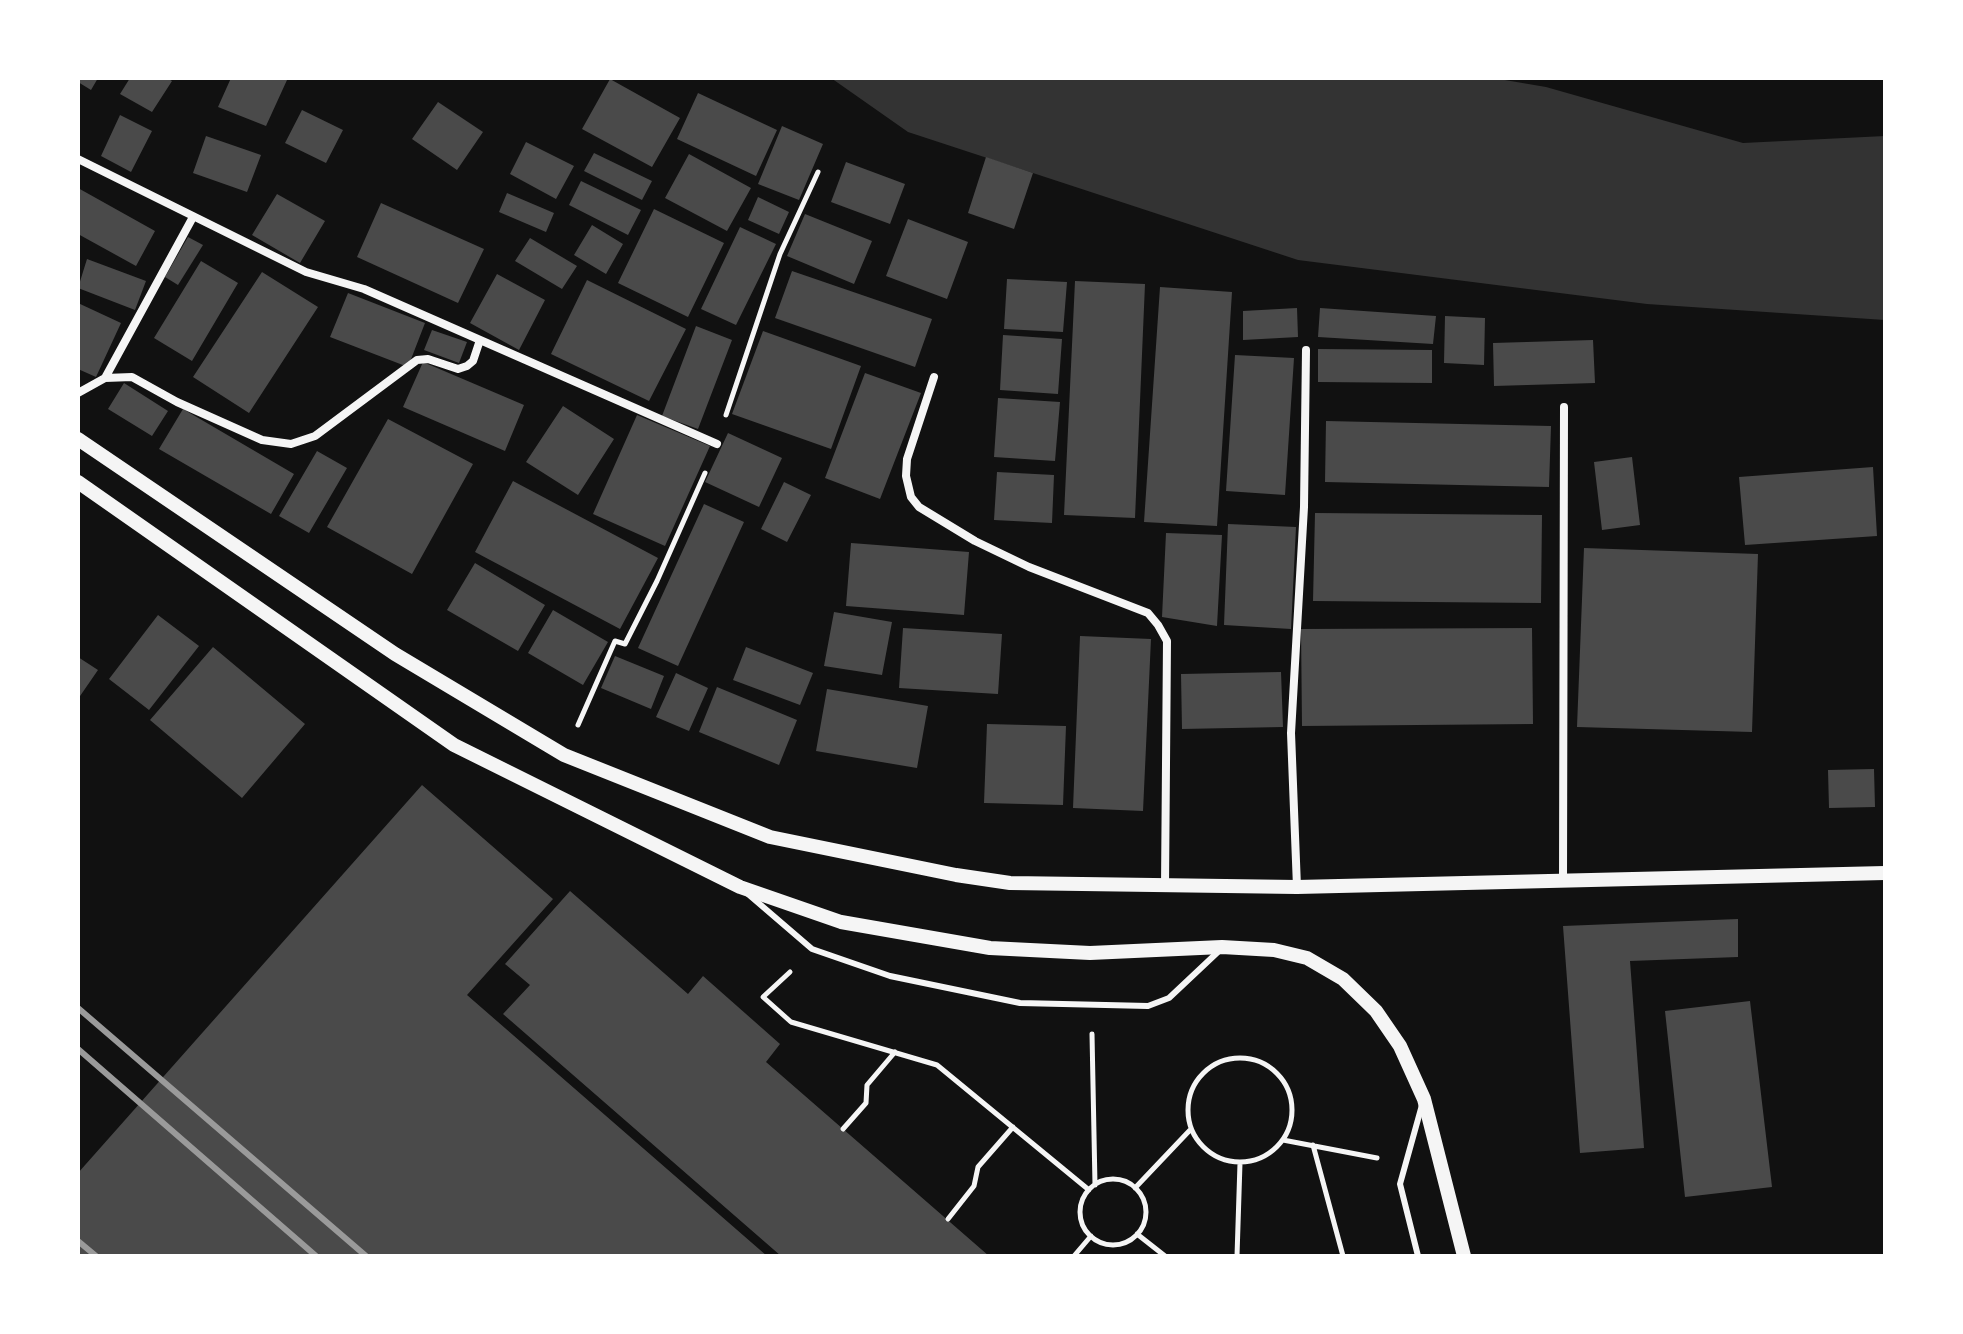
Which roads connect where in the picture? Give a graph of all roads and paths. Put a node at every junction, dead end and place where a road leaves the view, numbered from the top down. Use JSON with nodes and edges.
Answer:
{"nodes":[{"id":1,"x":78,"y":159,"type":"edge"},
{"id":2,"x":193,"y":217,"type":"junction"},
{"id":3,"x":480,"y":340,"type":"junction"},
{"id":4,"x":1306,"y":350,"type":"dead end"},
{"id":5,"x":934,"y":377,"type":"dead end"},
{"id":6,"x":105,"y":378,"type":"junction"},
{"id":7,"x":78,"y":393,"type":"edge"},
{"id":8,"x":1564,"y":407,"type":"dead end"},
{"id":9,"x":78,"y":439,"type":"edge"},
{"id":10,"x":717,"y":444,"type":"dead end"},
{"id":11,"x":78,"y":482,"type":"edge"},
{"id":12,"x":1885,"y":873,"type":"edge"},
{"id":13,"x":1563,"y":880,"type":"junction"},
{"id":14,"x":1165,"y":886,"type":"junction"},
{"id":15,"x":740,"y":887,"type":"junction"},
{"id":16,"x":1297,"y":887,"type":"junction"},
{"id":17,"x":1222,"y":947,"type":"junction"},
{"id":18,"x":812,"y":949,"type":"junction"},
{"id":19,"x":1092,"y":1004,"type":"junction"},
{"id":20,"x":895,"y":1052,"type":"junction"},
{"id":21,"x":1424,"y":1099,"type":"junction"},
{"id":22,"x":1013,"y":1127,"type":"junction"},
{"id":23,"x":843,"y":1129,"type":"dead end"},
{"id":24,"x":1191,"y":1129,"type":"junction"},
{"id":25,"x":1283,"y":1140,"type":"junction"},
{"id":26,"x":1313,"y":1145,"type":"junction"},
{"id":27,"x":1240,"y":1163,"type":"junction"},
{"id":28,"x":1405,"y":1164,"type":"junction"},
{"id":29,"x":1095,"y":1185,"type":"junction"},
{"id":30,"x":1135,"y":1188,"type":"junction"},
{"id":31,"x":1089,"y":1190,"type":"junction"},
{"id":32,"x":948,"y":1219,"type":"dead end"},
{"id":33,"x":1137,"y":1234,"type":"junction"},
{"id":34,"x":1091,"y":1236,"type":"junction"},
{"id":35,"x":1074,"y":1256,"type":"edge"},
{"id":36,"x":1165,"y":1256,"type":"edge"},
{"id":37,"x":1237,"y":1256,"type":"edge"},
{"id":38,"x":1343,"y":1256,"type":"edge"},
{"id":39,"x":1418,"y":1256,"type":"edge"},
{"id":40,"x":1464,"y":1256,"type":"edge"}],
"edges":[{"from":1,"to":2,"type":"street"},
{"from":2,"to":3,"type":"street"},
{"from":2,"to":6,"type":"street"},
{"from":3,"to":6,"type":"street"},
{"from":3,"to":10,"type":"street"},
{"from":4,"to":16,"type":"street"},
{"from":5,"to":14,"type":"street"},
{"from":6,"to":7,"type":"street"},
{"from":8,"to":13,"type":"street"},
{"from":9,"to":14,"type":"street"},
{"from":11,"to":15,"type":"street"},
{"from":12,"to":13,"type":"street"},
{"from":13,"to":16,"type":"street"},
{"from":14,"to":16,"type":"street"},
{"from":15,"to":17,"type":"street"},
{"from":15,"to":18,"type":"lane"},
{"from":17,"to":19,"type":"lane"},
{"from":17,"to":21,"type":"street"},
{"from":18,"to":19,"type":"lane"},
{"from":18,"to":20,"type":"path"},
{"from":19,"to":29,"type":"path"},
{"from":20,"to":22,"type":"path"},
{"from":20,"to":23,"type":"path"},
{"from":21,"to":28,"type":"lane"},
{"from":21,"to":40,"type":"street"},
{"from":22,"to":31,"type":"path"},
{"from":22,"to":32,"type":"path"},
{"from":24,"to":25,"type":"path"},
{"from":24,"to":27,"type":"path"},
{"from":24,"to":30,"type":"path"},
{"from":25,"to":26,"type":"path"},
{"from":25,"to":27,"type":"path"},
{"from":26,"to":28,"type":"path"},
{"from":26,"to":38,"type":"path"},
{"from":27,"to":37,"type":"path"},
{"from":28,"to":39,"type":"lane"},
{"from":29,"to":30,"type":"path"},
{"from":29,"to":31,"type":"path"},
{"from":30,"to":33,"type":"path"},
{"from":31,"to":34,"type":"path"},
{"from":33,"to":34,"type":"path"},
{"from":33,"to":36,"type":"path"},
{"from":34,"to":35,"type":"path"}]}
